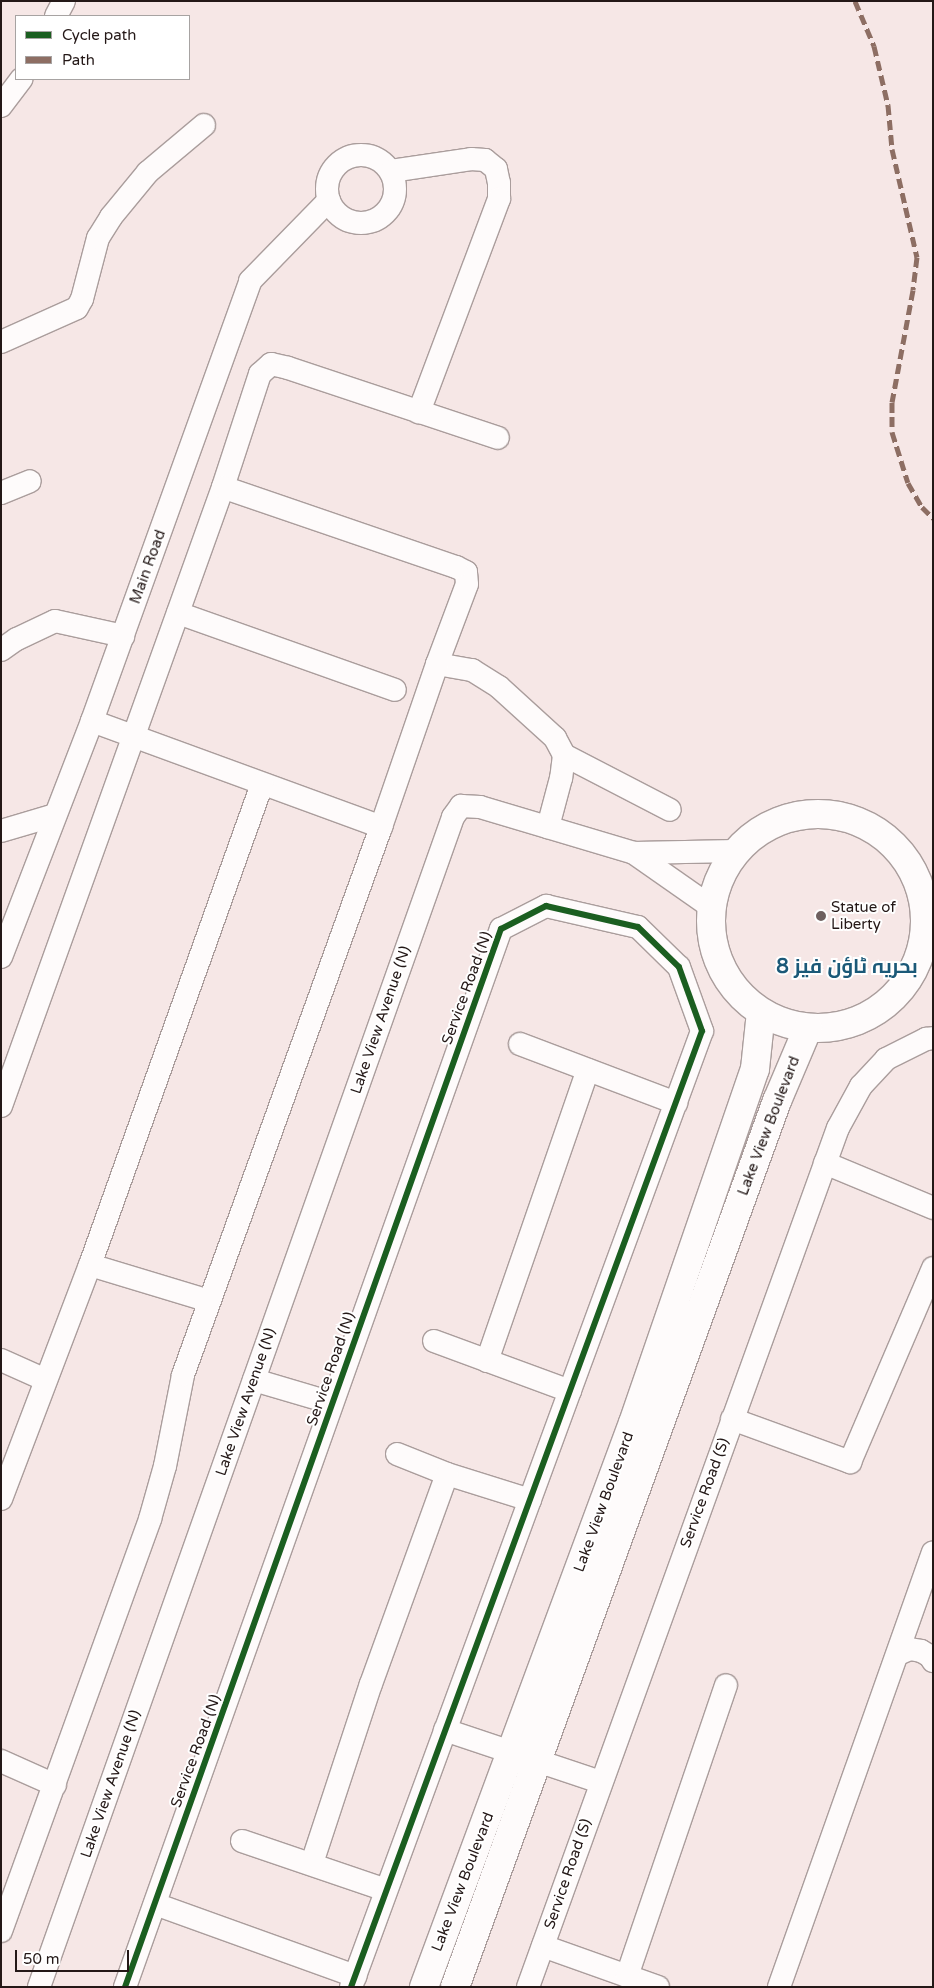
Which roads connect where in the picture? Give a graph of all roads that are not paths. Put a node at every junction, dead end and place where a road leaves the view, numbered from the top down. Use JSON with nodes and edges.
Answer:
{"nodes":[{"id":1,"x":64,"y":1,"type":"edge"},
{"id":2,"x":57,"y":15,"type":"edge"},
{"id":3,"x":20,"y":80,"type":"edge"},
{"id":4,"x":1,"y":106,"type":"edge"},
{"id":5,"x":204,"y":125,"type":"dead end"},
{"id":6,"x":391,"y":172,"type":"junction"},
{"id":7,"x":329,"y":200,"type":"junction"},
{"id":8,"x":1,"y":342,"type":"edge"},
{"id":9,"x":419,"y":412,"type":"junction"},
{"id":10,"x":498,"y":438,"type":"dead end"},
{"id":11,"x":30,"y":481,"type":"dead end"},
{"id":12,"x":223,"y":487,"type":"junction"},
{"id":13,"x":1,"y":493,"type":"edge"},
{"id":14,"x":178,"y":614,"type":"junction"},
{"id":15,"x":123,"y":636,"type":"junction"},
{"id":16,"x":1,"y":650,"type":"edge"},
{"id":17,"x":437,"y":664,"type":"junction"},
{"id":18,"x":394,"y":690,"type":"dead end"},
{"id":19,"x":92,"y":721,"type":"junction"},
{"id":20,"x":134,"y":738,"type":"junction"},
{"id":21,"x":564,"y":755,"type":"junction"},
{"id":22,"x":262,"y":784,"type":"junction"},
{"id":23,"x":670,"y":810,"type":"dead end"},
{"id":24,"x":55,"y":815,"type":"junction"},
{"id":25,"x":380,"y":827,"type":"junction"},
{"id":26,"x":548,"y":828,"type":"junction"},
{"id":27,"x":1,"y":831,"type":"edge"},
{"id":28,"x":736,"y":851,"type":"junction"},
{"id":29,"x":634,"y":853,"type":"junction"},
{"id":30,"x":929,"y":905,"type":"edge"},
{"id":31,"x":711,"y":908,"type":"junction"},
{"id":32,"x":1,"y":957,"type":"edge"},
{"id":33,"x":921,"y":976,"type":"edge"},
{"id":34,"x":761,"y":1012,"type":"junction"},
{"id":35,"x":808,"y":1028,"type":"junction"},
{"id":36,"x":933,"y":1038,"type":"edge"},
{"id":37,"x":520,"y":1044,"type":"dead end"},
{"id":38,"x":588,"y":1070,"type":"junction"},
{"id":39,"x":676,"y":1103,"type":"junction"},
{"id":40,"x":1,"y":1106,"type":"edge"},
{"id":41,"x":825,"y":1163,"type":"junction"},
{"id":42,"x":933,"y":1208,"type":"edge"},
{"id":43,"x":90,"y":1265,"type":"junction"},
{"id":44,"x":933,"y":1268,"type":"edge"},
{"id":45,"x":209,"y":1301,"type":"junction"},
{"id":46,"x":434,"y":1341,"type":"dead end"},
{"id":47,"x":1,"y":1360,"type":"edge"},
{"id":48,"x":487,"y":1360,"type":"junction"},
{"id":49,"x":46,"y":1380,"type":"junction"},
{"id":50,"x":254,"y":1380,"type":"junction"},
{"id":51,"x":570,"y":1391,"type":"junction"},
{"id":52,"x":332,"y":1403,"type":"junction"},
{"id":53,"x":732,"y":1419,"type":"junction"},
{"id":54,"x":397,"y":1454,"type":"dead end"},
{"id":55,"x":447,"y":1474,"type":"junction"},
{"id":56,"x":1,"y":1499,"type":"edge"},
{"id":57,"x":530,"y":1500,"type":"junction"},
{"id":58,"x":933,"y":1552,"type":"edge"},
{"id":59,"x":898,"y":1654,"type":"junction"},
{"id":60,"x":933,"y":1661,"type":"edge"},
{"id":61,"x":726,"y":1685,"type":"dead end"},
{"id":62,"x":445,"y":1730,"type":"junction"},
{"id":63,"x":524,"y":1757,"type":"junction"},
{"id":64,"x":1,"y":1761,"type":"edge"},
{"id":65,"x":600,"y":1782,"type":"junction"},
{"id":66,"x":55,"y":1785,"type":"junction"},
{"id":67,"x":242,"y":1841,"type":"dead end"},
{"id":68,"x":312,"y":1863,"type":"junction"},
{"id":69,"x":386,"y":1890,"type":"junction"},
{"id":70,"x":155,"y":1904,"type":"junction"},
{"id":71,"x":6,"y":1905,"type":"edge"},
{"id":72,"x":1,"y":1931,"type":"edge"},
{"id":73,"x":543,"y":1946,"type":"junction"},
{"id":74,"x":627,"y":1976,"type":"junction"},
{"id":75,"x":353,"y":1981,"type":"edge"},
{"id":76,"x":39,"y":1987,"type":"edge"},
{"id":77,"x":125,"y":1987,"type":"edge"},
{"id":78,"x":424,"y":1987,"type":"edge"},
{"id":79,"x":455,"y":1987,"type":"edge"},
{"id":80,"x":528,"y":1987,"type":"edge"},
{"id":81,"x":658,"y":1987,"type":"edge"},
{"id":82,"x":779,"y":1987,"type":"edge"}],
"edges":[{"from":1,"to":2,"type":"street"},
{"from":3,"to":4,"type":"street"},
{"from":5,"to":8,"type":"street"},
{"from":6,"to":7,"type":"street"},
{"from":6,"to":7,"type":"street"},
{"from":6,"to":9,"type":"street"},
{"from":7,"to":15,"type":"street","name":"Main Road"},
{"from":9,"to":10,"type":"street"},
{"from":9,"to":12,"type":"street"},
{"from":11,"to":13,"type":"street"},
{"from":12,"to":14,"type":"street"},
{"from":12,"to":17,"type":"street"},
{"from":14,"to":18,"type":"street"},
{"from":14,"to":20,"type":"street"},
{"from":15,"to":16,"type":"street"},
{"from":15,"to":19,"type":"street","name":"Main Road"},
{"from":17,"to":21,"type":"street"},
{"from":17,"to":25,"type":"street"},
{"from":19,"to":20,"type":"street"},
{"from":19,"to":24,"type":"street","name":"Main Road"},
{"from":20,"to":22,"type":"street"},
{"from":20,"to":40,"type":"street"},
{"from":21,"to":23,"type":"street"},
{"from":21,"to":26,"type":"street"},
{"from":22,"to":25,"type":"street"},
{"from":22,"to":43,"type":"street"},
{"from":24,"to":27,"type":"street"},
{"from":24,"to":32,"type":"street","name":"Main Road"},
{"from":25,"to":45,"type":"street"},
{"from":26,"to":29,"type":"street"},
{"from":26,"to":50,"type":"street","name":"Lake View Avenue (N)"},
{"from":28,"to":29,"type":"street"},
{"from":28,"to":30,"type":"main road"},
{"from":28,"to":31,"type":"main road"},
{"from":29,"to":31,"type":"street"},
{"from":30,"to":33,"type":"main road"},
{"from":31,"to":34,"type":"main road"},
{"from":33,"to":35,"type":"main road"},
{"from":34,"to":35,"type":"main road"},
{"from":34,"to":63,"type":"main road","name":"Lake View Boulevard"},
{"from":35,"to":63,"type":"main road","name":"Lake View Boulevard"},
{"from":36,"to":41,"type":"street","name":"Service Road (S)"},
{"from":37,"to":38,"type":"street"},
{"from":38,"to":39,"type":"street"},
{"from":38,"to":48,"type":"street"},
{"from":39,"to":51,"type":"street","name":"Service Road (N)"},
{"from":39,"to":52,"type":"street","name":"Service Road (N)"},
{"from":41,"to":42,"type":"street"},
{"from":41,"to":53,"type":"street","name":"Service Road (S)"},
{"from":43,"to":45,"type":"street"},
{"from":43,"to":49,"type":"street"},
{"from":44,"to":53,"type":"street"},
{"from":45,"to":66,"type":"street"},
{"from":46,"to":48,"type":"street"},
{"from":47,"to":49,"type":"street"},
{"from":48,"to":51,"type":"street"},
{"from":49,"to":56,"type":"street"},
{"from":50,"to":52,"type":"street"},
{"from":50,"to":76,"type":"street","name":"Lake View Avenue (N)"},
{"from":51,"to":57,"type":"street","name":"Service Road (N)"},
{"from":52,"to":70,"type":"street","name":"Service Road (N)"},
{"from":53,"to":65,"type":"street","name":"Service Road (S)"},
{"from":54,"to":55,"type":"street"},
{"from":55,"to":57,"type":"street"},
{"from":55,"to":68,"type":"street"},
{"from":57,"to":62,"type":"street","name":"Service Road (N)"},
{"from":58,"to":59,"type":"street"},
{"from":59,"to":60,"type":"street"},
{"from":59,"to":82,"type":"street"},
{"from":61,"to":74,"type":"street"},
{"from":62,"to":63,"type":"street"},
{"from":62,"to":69,"type":"street","name":"Service Road (N)"},
{"from":63,"to":65,"type":"street"},
{"from":63,"to":78,"type":"main road","name":"Lake View Boulevard"},
{"from":63,"to":79,"type":"main road","name":"Lake View Boulevard"},
{"from":64,"to":66,"type":"street"},
{"from":65,"to":73,"type":"street","name":"Service Road (S)"},
{"from":66,"to":71,"type":"street"},
{"from":67,"to":68,"type":"street"},
{"from":68,"to":69,"type":"street"},
{"from":69,"to":75,"type":"street","name":"Service Road (N)"},
{"from":70,"to":75,"type":"street"},
{"from":70,"to":77,"type":"street","name":"Service Road (N)"},
{"from":71,"to":72,"type":"street"},
{"from":73,"to":74,"type":"street"},
{"from":73,"to":80,"type":"street","name":"Service Road (S)"},
{"from":74,"to":81,"type":"street"}]}
